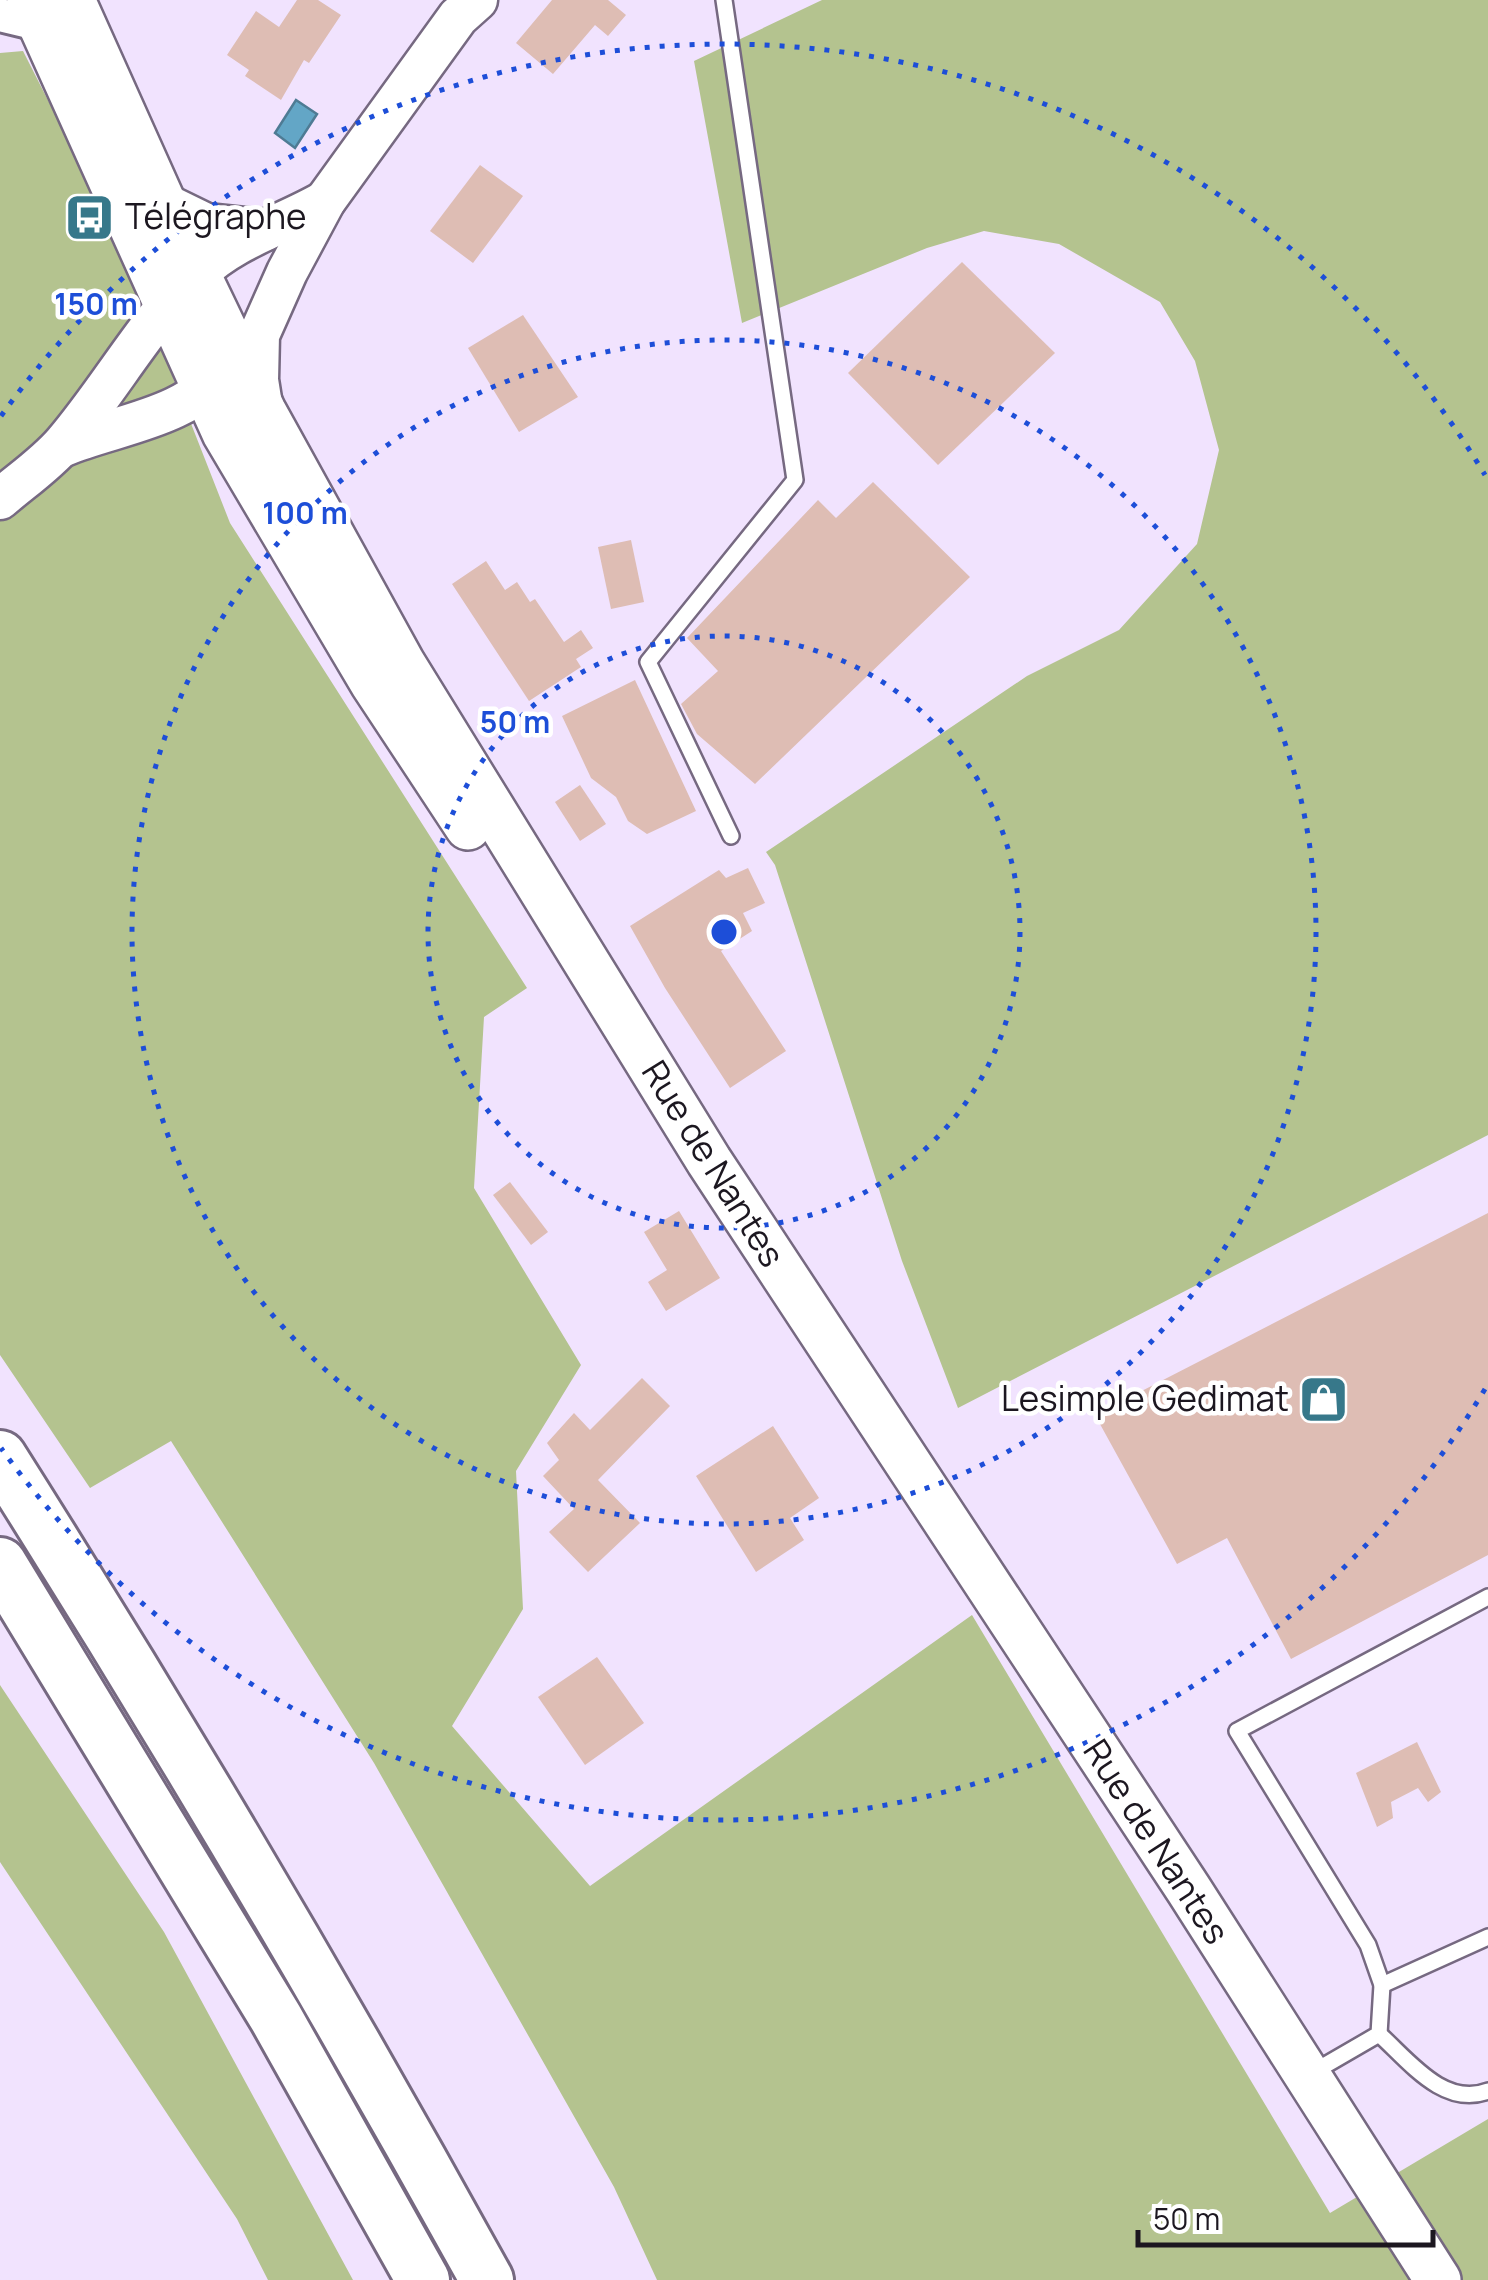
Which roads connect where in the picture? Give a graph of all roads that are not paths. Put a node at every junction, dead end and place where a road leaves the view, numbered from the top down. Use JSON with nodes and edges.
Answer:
{"nodes":[{"id":1,"x":724,"y":0,"type":"edge"},
{"id":2,"x":462,"y":6,"type":"edge"},
{"id":3,"x":0,"y":12,"type":"edge"},
{"id":4,"x":47,"y":16,"type":"edge"},
{"id":5,"x":147,"y":198,"type":"junction"},
{"id":6,"x":325,"y":201,"type":"junction"},
{"id":7,"x":266,"y":230,"type":"junction"},
{"id":8,"x":287,"y":272,"type":"junction"},
{"id":9,"x":190,"y":296,"type":"junction"},
{"id":10,"x":212,"y":366,"type":"junction"},
{"id":11,"x":106,"y":388,"type":"junction"},
{"id":12,"x":244,"y":422,"type":"junction"},
{"id":13,"x":123,"y":424,"type":"junction"},
{"id":14,"x":60,"y":448,"type":"junction"},
{"id":15,"x":0,"y":498,"type":"edge"},
{"id":16,"x":360,"y":592,"type":"junction"},
{"id":17,"x":731,"y":836,"type":"dead end"},
{"id":18,"x":709,"y":1161,"type":"junction"},
{"id":19,"x":0,"y":1458,"type":"edge"},
{"id":20,"x":0,"y":1564,"type":"edge"},
{"id":21,"x":1488,"y":1597,"type":"edge"},
{"id":22,"x":1488,"y":1937,"type":"edge"},
{"id":23,"x":1382,"y":1985,"type":"junction"},
{"id":24,"x":1380,"y":2034,"type":"junction"},
{"id":25,"x":1306,"y":2076,"type":"junction"},
{"id":26,"x":1488,"y":2091,"type":"edge"},
{"id":27,"x":423,"y":2280,"type":"edge"},
{"id":28,"x":487,"y":2280,"type":"edge"},
{"id":29,"x":1438,"y":2280,"type":"edge"}],
"edges":[{"from":1,"to":17,"type":"lane"},
{"from":2,"to":6,"type":"street"},
{"from":3,"to":4,"type":"street"},
{"from":4,"to":5,"type":"main road","name":"Rue de Nantes"},
{"from":4,"to":5,"type":"main road","name":"Rue de Nantes"},
{"from":4,"to":9,"type":"main road"},
{"from":5,"to":7,"type":"street"},
{"from":5,"to":9,"type":"main road","name":"Rue de Nantes"},
{"from":5,"to":11,"type":"street"},
{"from":6,"to":7,"type":"street"},
{"from":6,"to":8,"type":"street"},
{"from":7,"to":9,"type":"street"},
{"from":8,"to":9,"type":"street"},
{"from":8,"to":10,"type":"street"},
{"from":8,"to":12,"type":"street"},
{"from":9,"to":10,"type":"main road","name":"Rue de Nantes"},
{"from":9,"to":11,"type":"street"},
{"from":10,"to":11,"type":"street"},
{"from":10,"to":12,"type":"main road","name":"Rue de Nantes"},
{"from":10,"to":13,"type":"street"},
{"from":10,"to":16,"type":"street"},
{"from":11,"to":14,"type":"street"},
{"from":12,"to":13,"type":"street"},
{"from":12,"to":16,"type":"main road","name":"Rue de Nantes"},
{"from":12,"to":18,"type":"main road"},
{"from":13,"to":14,"type":"street"},
{"from":14,"to":15,"type":"street"},
{"from":16,"to":18,"type":"main road","name":"Rue de Nantes"},
{"from":18,"to":25,"type":"main road","name":"Rue de Nantes"},
{"from":19,"to":28,"type":"highway"},
{"from":20,"to":27,"type":"highway"},
{"from":21,"to":23,"type":"lane"},
{"from":22,"to":23,"type":"lane"},
{"from":23,"to":24,"type":"lane"},
{"from":24,"to":25,"type":"lane"},
{"from":24,"to":26,"type":"lane"},
{"from":25,"to":29,"type":"main road","name":"Rue de Nantes"}]}
